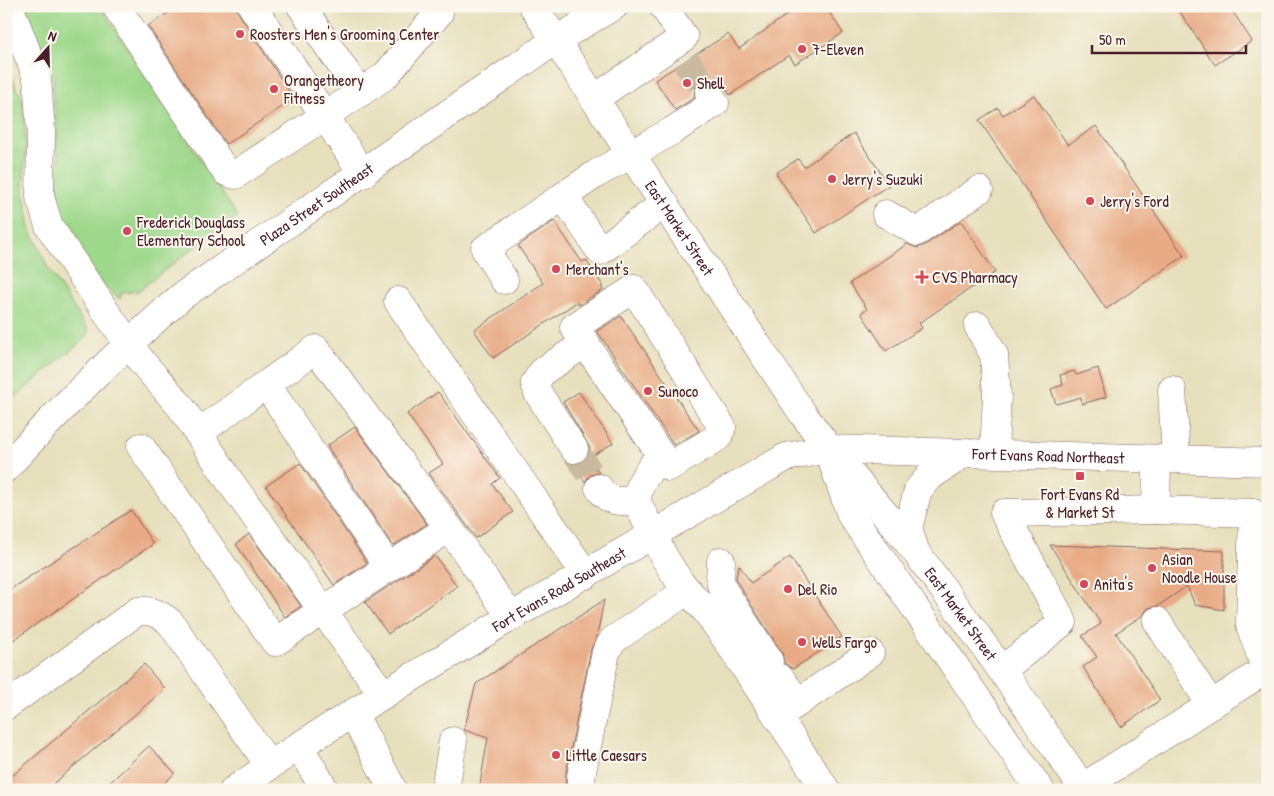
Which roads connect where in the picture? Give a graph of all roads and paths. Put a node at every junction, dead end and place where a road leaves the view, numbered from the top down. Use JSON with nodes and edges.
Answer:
{"nodes":[{"id":1,"x":9,"y":6,"type":"edge"},
{"id":2,"x":116,"y":6,"type":"edge"},
{"id":3,"x":252,"y":6,"type":"edge"},
{"id":4,"x":301,"y":6,"type":"edge"},
{"id":5,"x":435,"y":6,"type":"edge"},
{"id":6,"x":533,"y":6,"type":"edge"},
{"id":7,"x":614,"y":6,"type":"edge"},
{"id":8,"x":663,"y":6,"type":"edge"},
{"id":9,"x":556,"y":40,"type":"junction"},
{"id":10,"x":360,"y":93,"type":"junction"},
{"id":11,"x":708,"y":94,"type":"dead end"},
{"id":12,"x":594,"y":99,"type":"junction"},
{"id":13,"x":326,"y":115,"type":"junction"},
{"id":14,"x":632,"y":153,"type":"junction"},
{"id":15,"x":363,"y":174,"type":"junction"},
{"id":16,"x":979,"y":190,"type":"dead end"},
{"id":17,"x":564,"y":198,"type":"junction"},
{"id":18,"x":665,"y":203,"type":"junction"},
{"id":19,"x":886,"y":214,"type":"dead end"},
{"id":20,"x":504,"y":280,"type":"dead end"},
{"id":21,"x":398,"y":301,"type":"dead end"},
{"id":22,"x":978,"y":326,"type":"dead end"},
{"id":23,"x":128,"y":343,"type":"junction"},
{"id":24,"x":586,"y":343,"type":"junction"},
{"id":25,"x":266,"y":384,"type":"junction"},
{"id":26,"x":1172,"y":390,"type":"dead end"},
{"id":27,"x":198,"y":432,"type":"junction"},
{"id":28,"x":141,"y":447,"type":"dead end"},
{"id":29,"x":574,"y":449,"type":"tunnel mouth"},
{"id":30,"x":828,"y":449,"type":"junction"},
{"id":31,"x":966,"y":452,"type":"junction"},
{"id":32,"x":994,"y":452,"type":"junction"},
{"id":33,"x":660,"y":454,"type":"junction"},
{"id":34,"x":1166,"y":459,"type":"junction"},
{"id":35,"x":1268,"y":462,"type":"edge"},
{"id":36,"x":6,"y":468,"type":"edge"},
{"id":37,"x":599,"y":488,"type":"tunnel mouth"},
{"id":38,"x":636,"y":500,"type":"junction"},
{"id":39,"x":1156,"y":510,"type":"junction"},
{"id":40,"x":449,"y":528,"type":"junction"},
{"id":41,"x":1260,"y":531,"type":"edge"},
{"id":42,"x":652,"y":535,"type":"junction"},
{"id":43,"x":915,"y":552,"type":"junction"},
{"id":44,"x":721,"y":561,"type":"dead end"},
{"id":45,"x":389,"y":568,"type":"junction"},
{"id":46,"x":586,"y":575,"type":"junction"},
{"id":47,"x":687,"y":591,"type":"junction"},
{"id":48,"x":324,"y":611,"type":"junction"},
{"id":49,"x":511,"y":617,"type":"junction"},
{"id":50,"x":1157,"y":621,"type":"dead end"},
{"id":51,"x":870,"y":653,"type":"dead end"},
{"id":52,"x":1267,"y":669,"type":"edge"},
{"id":53,"x":1002,"y":670,"type":"junction"},
{"id":54,"x":383,"y":694,"type":"junction"},
{"id":55,"x":1211,"y":705,"type":"junction"},
{"id":56,"x":6,"y":706,"type":"edge"},
{"id":57,"x":788,"y":710,"type":"junction"},
{"id":58,"x":352,"y":713,"type":"junction"},
{"id":59,"x":453,"y":742,"type":"dead end"},
{"id":60,"x":299,"y":746,"type":"junction"},
{"id":61,"x":269,"y":765,"type":"junction"},
{"id":62,"x":817,"y":787,"type":"edge"},
{"id":63,"x":1082,"y":789,"type":"edge"},
{"id":64,"x":234,"y":790,"type":"edge"},
{"id":65,"x":325,"y":790,"type":"edge"},
{"id":66,"x":393,"y":790,"type":"edge"},
{"id":67,"x":444,"y":790,"type":"edge"},
{"id":68,"x":581,"y":790,"type":"edge"},
{"id":69,"x":1040,"y":790,"type":"edge"}],
"edges":[{"from":1,"to":23,"type":"main road"},
{"from":2,"to":13,"type":"main road"},
{"from":3,"to":13,"type":"main road"},
{"from":4,"to":10,"type":"main road"},
{"from":5,"to":10,"type":"main road"},
{"from":6,"to":9,"type":"main road","name":"East Market Street"},
{"from":7,"to":9,"type":"main road","name":"Plaza Street Southeast"},
{"from":8,"to":12,"type":"main road"},
{"from":9,"to":12,"type":"main road","name":"East Market Street"},
{"from":9,"to":15,"type":"main road","name":"Plaza Street Southeast"},
{"from":10,"to":13,"type":"main road"},
{"from":11,"to":14,"type":"main road"},
{"from":12,"to":14,"type":"main road","name":"East Market Street"},
{"from":13,"to":15,"type":"main road"},
{"from":14,"to":17,"type":"main road"},
{"from":14,"to":18,"type":"main road","name":"East Market Street"},
{"from":15,"to":23,"type":"main road","name":"Plaza Street Southeast"},
{"from":16,"to":19,"type":"main road"},
{"from":17,"to":18,"type":"main road"},
{"from":17,"to":20,"type":"main road"},
{"from":18,"to":30,"type":"main road","name":"East Market Street"},
{"from":21,"to":46,"type":"main road"},
{"from":22,"to":32,"type":"main road"},
{"from":23,"to":27,"type":"main road"},
{"from":23,"to":36,"type":"main road","name":"Plaza Street Southeast"},
{"from":24,"to":29,"type":"main road"},
{"from":24,"to":33,"type":"main road"},
{"from":24,"to":33,"type":"main road"},
{"from":25,"to":27,"type":"main road"},
{"from":25,"to":40,"type":"main road"},
{"from":25,"to":45,"type":"main road"},
{"from":26,"to":34,"type":"main road"},
{"from":27,"to":48,"type":"main road"},
{"from":28,"to":48,"type":"main road"},
{"from":30,"to":31,"type":"main road","name":"Fort Evans Road Northeast"},
{"from":30,"to":42,"type":"main road","name":"Fort Evans Road Southeast"},
{"from":30,"to":43,"type":"main road","name":"East Market Street"},
{"from":30,"to":69,"type":"main road","name":"East Market Street"},
{"from":31,"to":32,"type":"main road","name":"Fort Evans Road Northeast"},
{"from":31,"to":43,"type":"main road"},
{"from":32,"to":34,"type":"main road","name":"Fort Evans Road Northeast"},
{"from":33,"to":38,"type":"main road"},
{"from":34,"to":35,"type":"main road","name":"Fort Evans Road Northeast"},
{"from":34,"to":39,"type":"main road"},
{"from":37,"to":38,"type":"main road"},
{"from":38,"to":42,"type":"main road"},
{"from":39,"to":41,"type":"main road"},
{"from":39,"to":53,"type":"main road"},
{"from":40,"to":45,"type":"main road"},
{"from":40,"to":49,"type":"main road"},
{"from":41,"to":52,"type":"main road"},
{"from":42,"to":46,"type":"main road","name":"Fort Evans Road Southeast"},
{"from":42,"to":47,"type":"main road"},
{"from":43,"to":53,"type":"main road","name":"East Market Street"},
{"from":44,"to":57,"type":"main road"},
{"from":45,"to":48,"type":"main road"},
{"from":46,"to":49,"type":"main road","name":"Fort Evans Road Southeast"},
{"from":47,"to":57,"type":"main road"},
{"from":47,"to":68,"type":"main road"},
{"from":48,"to":54,"type":"main road"},
{"from":49,"to":54,"type":"main road","name":"Fort Evans Road Southeast"},
{"from":50,"to":55,"type":"main road"},
{"from":51,"to":57,"type":"main road"},
{"from":52,"to":55,"type":"main road"},
{"from":53,"to":63,"type":"main road","name":"East Market Street"},
{"from":54,"to":58,"type":"main road","name":"Fort Evans Road Southeast"},
{"from":55,"to":63,"type":"main road"},
{"from":56,"to":61,"type":"main road"},
{"from":57,"to":62,"type":"main road"},
{"from":58,"to":60,"type":"main road","name":"Fort Evans Road Southeast"},
{"from":58,"to":66,"type":"main road"},
{"from":59,"to":67,"type":"main road"},
{"from":60,"to":61,"type":"main road","name":"Fort Evans Road Southeast"},
{"from":60,"to":65,"type":"main road"},
{"from":61,"to":64,"type":"main road","name":"Fort Evans Road Southeast"}]}
